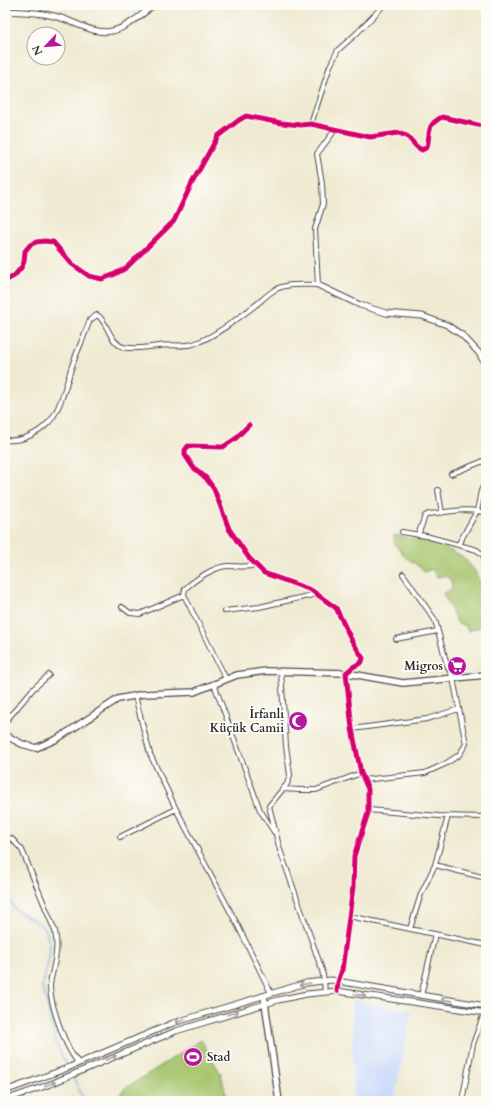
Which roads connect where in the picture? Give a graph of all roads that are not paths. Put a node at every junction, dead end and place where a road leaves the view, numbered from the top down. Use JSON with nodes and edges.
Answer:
{"nodes":[{"id":1,"x":154,"y":5,"type":"edge"},
{"id":2,"x":384,"y":5,"type":"edge"},
{"id":3,"x":5,"y":11,"type":"edge"},
{"id":4,"x":311,"y":124,"type":"junction"},
{"id":5,"x":478,"y":125,"type":"dead end"},
{"id":6,"x":336,"y":130,"type":"junction"},
{"id":7,"x":5,"y":281,"type":"edge"},
{"id":8,"x":318,"y":285,"type":"junction"},
{"id":9,"x":486,"y":366,"type":"edge"},
{"id":10,"x":249,"y":425,"type":"dead end"},
{"id":11,"x":5,"y":440,"type":"edge"},
{"id":12,"x":486,"y":464,"type":"edge"},
{"id":13,"x":451,"y":474,"type":"dead end"},
{"id":14,"x":486,"y":474,"type":"edge"},
{"id":15,"x":486,"y":480,"type":"edge"},
{"id":16,"x":438,"y":490,"type":"dead end"},
{"id":17,"x":477,"y":511,"type":"junction"},
{"id":18,"x":442,"y":513,"type":"junction"},
{"id":19,"x":486,"y":513,"type":"edge"},
{"id":20,"x":402,"y":532,"type":"dead end"},
{"id":21,"x":418,"y":535,"type":"junction"},
{"id":22,"x":458,"y":545,"type":"junction"},
{"id":23,"x":486,"y":562,"type":"edge"},
{"id":24,"x":256,"y":565,"type":"junction"},
{"id":25,"x":403,"y":574,"type":"dead end"},
{"id":26,"x":317,"y":594,"type":"junction"},
{"id":27,"x":184,"y":595,"type":"junction"},
{"id":28,"x":122,"y":607,"type":"dead end"},
{"id":29,"x":224,"y":611,"type":"dead end"},
{"id":30,"x":438,"y":631,"type":"junction"},
{"id":31,"x":396,"y":639,"type":"dead end"},
{"id":32,"x":281,"y":672,"type":"junction"},
{"id":33,"x":346,"y":673,"type":"junction"},
{"id":34,"x":49,"y":675,"type":"dead end"},
{"id":35,"x":486,"y":675,"type":"edge"},
{"id":36,"x":454,"y":678,"type":"junction"},
{"id":37,"x":226,"y":679,"type":"junction"},
{"id":38,"x":214,"y":684,"type":"junction"},
{"id":39,"x":135,"y":696,"type":"junction"},
{"id":40,"x":459,"y":709,"type":"junction"},
{"id":41,"x":5,"y":722,"type":"edge"},
{"id":42,"x":352,"y":729,"type":"junction"},
{"id":43,"x":5,"y":735,"type":"edge"},
{"id":44,"x":361,"y":773,"type":"junction"},
{"id":45,"x":363,"y":780,"type":"junction"},
{"id":46,"x":283,"y":789,"type":"junction"},
{"id":47,"x":176,"y":809,"type":"junction"},
{"id":48,"x":368,"y":810,"type":"junction"},
{"id":49,"x":448,"y":816,"type":"junction"},
{"id":50,"x":486,"y":817,"type":"edge"},
{"id":51,"x":5,"y":836,"type":"edge"},
{"id":52,"x":276,"y":836,"type":"junction"},
{"id":53,"x":120,"y":837,"type":"dead end"},
{"id":54,"x":435,"y":865,"type":"junction"},
{"id":55,"x":486,"y":878,"type":"edge"},
{"id":56,"x":350,"y":916,"type":"junction"},
{"id":57,"x":410,"y":929,"type":"junction"},
{"id":58,"x":435,"y":934,"type":"junction"},
{"id":59,"x":486,"y":945,"type":"edge"},
{"id":60,"x":324,"y":981,"type":"junction"},
{"id":61,"x":338,"y":982,"type":"junction"},
{"id":62,"x":337,"y":991,"type":"junction"},
{"id":63,"x":325,"y":992,"type":"junction"},
{"id":64,"x":271,"y":993,"type":"junction"},
{"id":65,"x":264,"y":996,"type":"junction"},
{"id":66,"x":421,"y":996,"type":"junction"},
{"id":67,"x":264,"y":1004,"type":"junction"},
{"id":68,"x":486,"y":1010,"type":"edge"},
{"id":69,"x":79,"y":1063,"type":"junction"},
{"id":70,"x":5,"y":1091,"type":"edge"},
{"id":71,"x":5,"y":1100,"type":"edge"},
{"id":72,"x":279,"y":1101,"type":"edge"},
{"id":73,"x":462,"y":1101,"type":"edge"}],
"edges":[{"from":1,"to":3,"type":"street"},
{"from":2,"to":4,"type":"street"},
{"from":4,"to":6,"type":"street"},
{"from":4,"to":7,"type":"street"},
{"from":5,"to":6,"type":"street"},
{"from":6,"to":8,"type":"street"},
{"from":8,"to":9,"type":"street"},
{"from":8,"to":11,"type":"street"},
{"from":10,"to":24,"type":"street"},
{"from":12,"to":13,"type":"street"},
{"from":14,"to":15,"type":"street"},
{"from":15,"to":17,"type":"street"},
{"from":16,"to":18,"type":"street"},
{"from":17,"to":18,"type":"street"},
{"from":17,"to":19,"type":"street"},
{"from":17,"to":22,"type":"street"},
{"from":18,"to":21,"type":"street"},
{"from":20,"to":21,"type":"street"},
{"from":21,"to":22,"type":"street"},
{"from":22,"to":23,"type":"street"},
{"from":24,"to":26,"type":"street"},
{"from":24,"to":27,"type":"street"},
{"from":25,"to":30,"type":"street"},
{"from":26,"to":29,"type":"street"},
{"from":26,"to":33,"type":"street"},
{"from":27,"to":28,"type":"street"},
{"from":27,"to":37,"type":"street"},
{"from":30,"to":31,"type":"street"},
{"from":30,"to":36,"type":"street"},
{"from":32,"to":33,"type":"main road"},
{"from":32,"to":37,"type":"main road"},
{"from":32,"to":46,"type":"street"},
{"from":33,"to":36,"type":"main road"},
{"from":33,"to":42,"type":"street"},
{"from":34,"to":41,"type":"street"},
{"from":35,"to":36,"type":"main road"},
{"from":36,"to":40,"type":"street"},
{"from":37,"to":38,"type":"main road"},
{"from":38,"to":39,"type":"main road"},
{"from":38,"to":52,"type":"street"},
{"from":39,"to":43,"type":"main road"},
{"from":39,"to":47,"type":"street"},
{"from":40,"to":42,"type":"street"},
{"from":40,"to":45,"type":"street"},
{"from":42,"to":44,"type":"street"},
{"from":44,"to":45,"type":"street"},
{"from":44,"to":46,"type":"street"},
{"from":45,"to":48,"type":"street"},
{"from":46,"to":52,"type":"street"},
{"from":47,"to":53,"type":"street"},
{"from":47,"to":64,"type":"street"},
{"from":48,"to":49,"type":"street"},
{"from":48,"to":56,"type":"street"},
{"from":49,"to":50,"type":"street"},
{"from":49,"to":54,"type":"street"},
{"from":51,"to":69,"type":"street"},
{"from":52,"to":60,"type":"street"},
{"from":54,"to":55,"type":"street"},
{"from":54,"to":57,"type":"street"},
{"from":56,"to":57,"type":"street"},
{"from":56,"to":61,"type":"street"},
{"from":57,"to":58,"type":"street"},
{"from":58,"to":59,"type":"street"},
{"from":58,"to":66,"type":"street"},
{"from":60,"to":61,"type":"street"},
{"from":60,"to":63,"type":"street"},
{"from":60,"to":64,"type":"street","one_way":true},
{"from":61,"to":62,"type":"street"},
{"from":61,"to":66,"type":"street"},
{"from":62,"to":63,"type":"street"},
{"from":62,"to":68,"type":"street","one_way":true},
{"from":63,"to":67,"type":"street"},
{"from":64,"to":65,"type":"street"},
{"from":65,"to":67,"type":"main road"},
{"from":65,"to":69,"type":"street","one_way":true},
{"from":68,"to":66,"type":"street","one_way":true},
{"from":71,"to":67,"type":"street","one_way":true},
{"from":67,"to":72,"type":"main road"},
{"from":68,"to":73,"type":"street"},
{"from":69,"to":70,"type":"street"}]}
